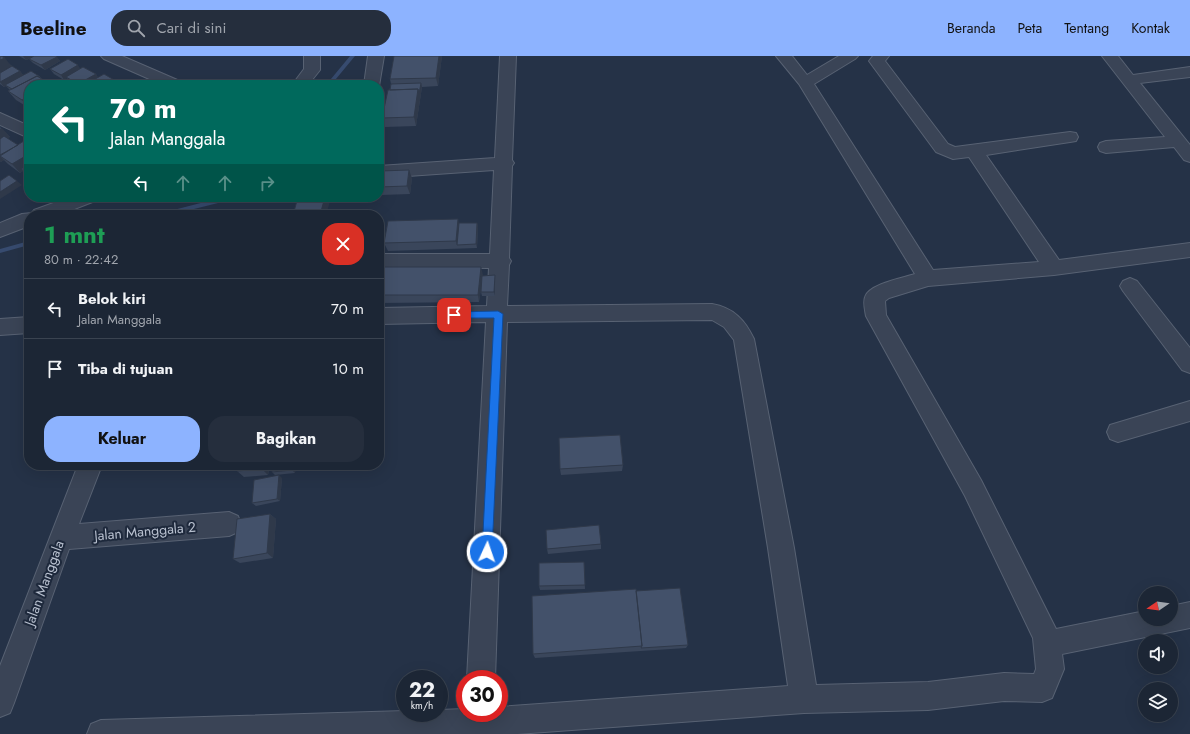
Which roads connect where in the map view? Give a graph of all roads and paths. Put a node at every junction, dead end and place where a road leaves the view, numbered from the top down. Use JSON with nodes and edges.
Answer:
{"nodes":[{"id":1,"x":109,"y":56,"type":"edge"},
{"id":2,"x":312,"y":56,"type":"edge"},
{"id":3,"x":376,"y":56,"type":"edge"},
{"id":4,"x":508,"y":56,"type":"edge"},
{"id":5,"x":784,"y":56,"type":"edge"},
{"id":6,"x":850,"y":56,"type":"edge"},
{"id":7,"x":881,"y":56,"type":"edge"},
{"id":8,"x":1110,"y":56,"type":"edge"},
{"id":9,"x":1190,"y":72,"type":"edge"},
{"id":10,"x":164,"y":80,"type":"edge"},
{"id":11,"x":304,"y":80,"type":"edge"},
{"id":12,"x":373,"y":80,"type":"edge"},
{"id":13,"x":1130,"y":80,"type":"junction"},
{"id":14,"x":805,"y":82,"type":"junction"},
{"id":15,"x":0,"y":118,"type":"edge"},
{"id":16,"x":24,"y":130,"type":"edge"},
{"id":17,"x":1070,"y":137,"type":"dead end"},
{"id":18,"x":1178,"y":142,"type":"junction"},
{"id":19,"x":1106,"y":147,"type":"dead end"},
{"id":20,"x":974,"y":151,"type":"junction"},
{"id":21,"x":1190,"y":156,"type":"edge"},
{"id":22,"x":505,"y":163,"type":"junction"},
{"id":23,"x":384,"y":172,"type":"edge"},
{"id":24,"x":75,"y":202,"type":"edge"},
{"id":25,"x":54,"y":210,"type":"edge"},
{"id":26,"x":24,"y":221,"type":"edge"},
{"id":27,"x":0,"y":230,"type":"edge"},
{"id":28,"x":1190,"y":250,"type":"edge"},
{"id":29,"x":384,"y":260,"type":"edge"},
{"id":30,"x":501,"y":261,"type":"junction"},
{"id":31,"x":1054,"y":268,"type":"junction"},
{"id":32,"x":928,"y":278,"type":"junction"},
{"id":33,"x":1130,"y":286,"type":"dead end"},
{"id":34,"x":498,"y":314,"type":"junction"},
{"id":35,"x":384,"y":316,"type":"edge"},
{"id":36,"x":24,"y":325,"type":"edge"},
{"id":37,"x":0,"y":327,"type":"edge"},
{"id":38,"x":1190,"y":364,"type":"edge"},
{"id":39,"x":1190,"y":411,"type":"edge"},
{"id":40,"x":1118,"y":432,"type":"dead end"},
{"id":41,"x":88,"y":470,"type":"edge"},
{"id":42,"x":229,"y":524,"type":"dead end"},
{"id":43,"x":61,"y":538,"type":"junction"},
{"id":44,"x":1190,"y":615,"type":"edge"},
{"id":45,"x":1047,"y":644,"type":"junction"},
{"id":46,"x":481,"y":670,"type":"edge"},
{"id":47,"x":804,"y":699,"type":"junction"},
{"id":48,"x":0,"y":703,"type":"edge"},
{"id":49,"x":479,"y":723,"type":"edge"},
{"id":50,"x":101,"y":734,"type":"edge"}],
"edges":[{"from":1,"to":10,"type":"street"},
{"from":2,"to":11,"type":"street"},
{"from":3,"to":12,"type":"street"},
{"from":4,"to":22,"type":"street"},
{"from":5,"to":14,"type":"street"},
{"from":6,"to":14,"type":"street"},
{"from":7,"to":20,"type":"street"},
{"from":8,"to":13,"type":"street"},
{"from":9,"to":13,"type":"street"},
{"from":13,"to":18,"type":"street"},
{"from":14,"to":32,"type":"street"},
{"from":15,"to":16,"type":"street"},
{"from":17,"to":20,"type":"street"},
{"from":18,"to":19,"type":"street"},
{"from":18,"to":21,"type":"street"},
{"from":20,"to":31,"type":"street"},
{"from":22,"to":23,"type":"street"},
{"from":22,"to":30,"type":"street"},
{"from":24,"to":25,"type":"street"},
{"from":26,"to":27,"type":"street"},
{"from":28,"to":31,"type":"street"},
{"from":29,"to":30,"type":"street"},
{"from":30,"to":34,"type":"street"},
{"from":31,"to":32,"type":"street"},
{"from":32,"to":45,"type":"street"},
{"from":33,"to":38,"type":"street"},
{"from":34,"to":35,"type":"street"},
{"from":34,"to":46,"type":"street"},
{"from":34,"to":47,"type":"street"},
{"from":36,"to":37,"type":"street"},
{"from":39,"to":40,"type":"street"},
{"from":41,"to":43,"type":"street","name":"Jalan Manggala"},
{"from":42,"to":43,"type":"street","name":"Jalan Manggala 2"},
{"from":43,"to":48,"type":"street","name":"Jalan Manggala"},
{"from":44,"to":45,"type":"street"},
{"from":45,"to":47,"type":"street"},
{"from":47,"to":49,"type":"street"},
{"from":49,"to":50,"type":"street"}]}
